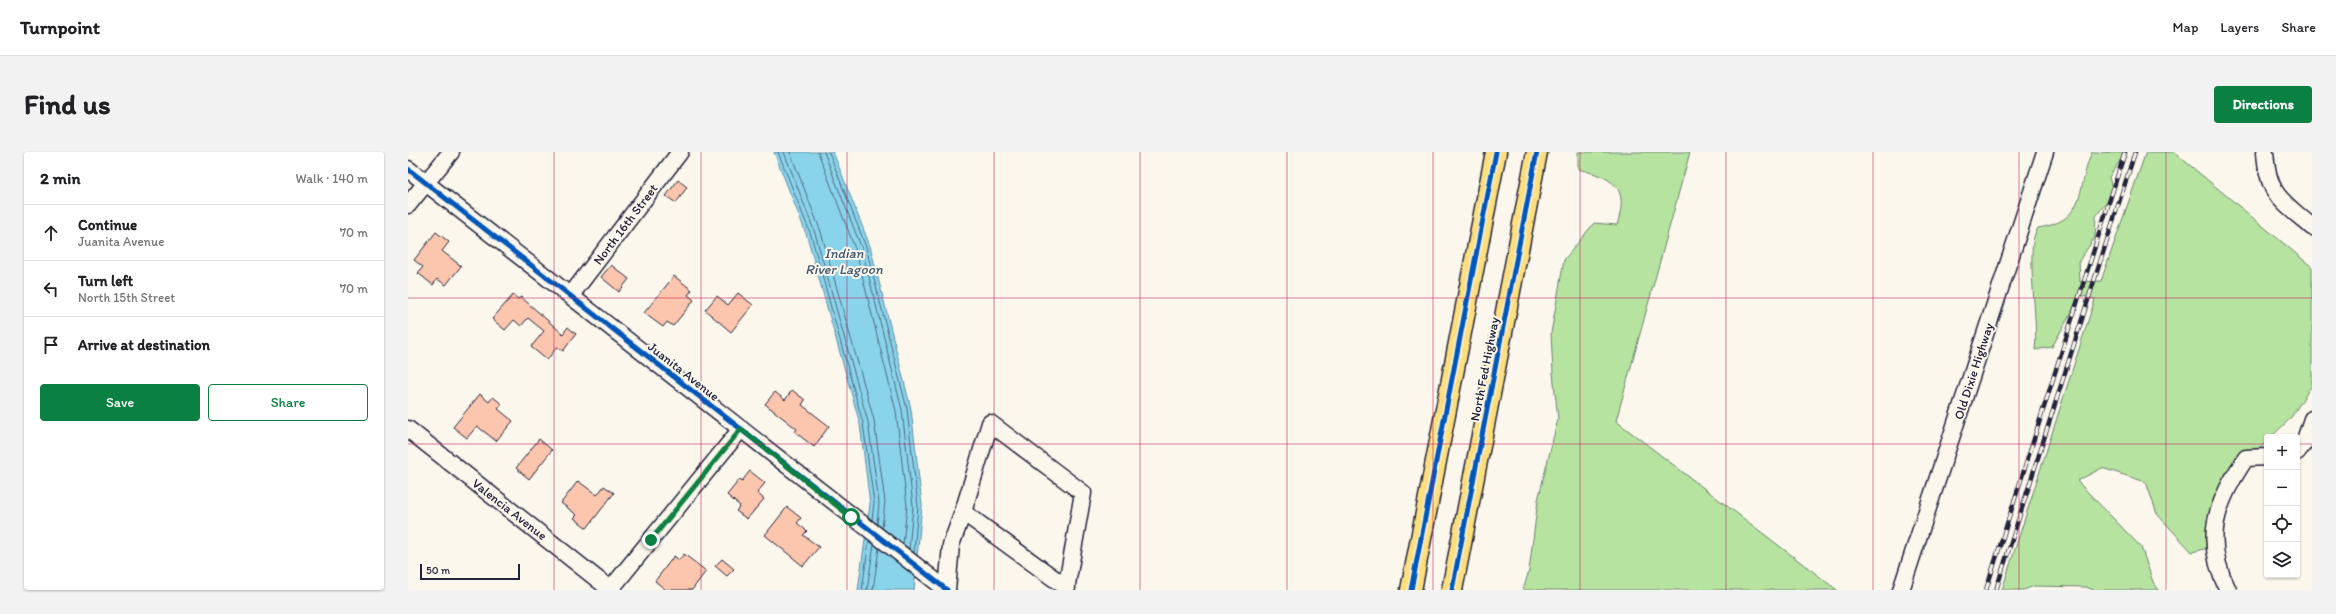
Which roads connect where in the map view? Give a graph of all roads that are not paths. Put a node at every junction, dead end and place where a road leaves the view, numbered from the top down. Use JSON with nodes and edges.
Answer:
{"nodes":[{"id":1,"x":451,"y":152,"type":"edge"},
{"id":2,"x":680,"y":152,"type":"edge"},
{"id":3,"x":1496,"y":152,"type":"edge"},
{"id":4,"x":1537,"y":152,"type":"edge"},
{"id":5,"x":2045,"y":152,"type":"edge"},
{"id":6,"x":2264,"y":152,"type":"edge"},
{"id":7,"x":408,"y":169,"type":"edge"},
{"id":8,"x":426,"y":183,"type":"junction"},
{"id":9,"x":408,"y":205,"type":"edge"},
{"id":10,"x":2312,"y":227,"type":"edge"},
{"id":11,"x":571,"y":295,"type":"junction"},
{"id":12,"x":2312,"y":419,"type":"edge"},
{"id":13,"x":408,"y":428,"type":"edge"},
{"id":14,"x":741,"y":429,"type":"junction"},
{"id":15,"x":2300,"y":448,"type":"edge"},
{"id":16,"x":2264,"y":457,"type":"edge"},
{"id":17,"x":963,"y":512,"type":"junction"},
{"id":18,"x":1066,"y":589,"type":"edge"},
{"id":19,"x":611,"y":590,"type":"edge"},
{"id":20,"x":947,"y":590,"type":"edge"},
{"id":21,"x":1411,"y":590,"type":"edge"},
{"id":22,"x":1452,"y":590,"type":"edge"},
{"id":23,"x":1901,"y":590,"type":"edge"},
{"id":24,"x":2228,"y":590,"type":"edge"}],
"edges":[{"from":1,"to":8,"type":"street"},
{"from":2,"to":11,"type":"street","name":"North 16th Street"},
{"from":3,"to":21,"type":"main road"},
{"from":4,"to":22,"type":"main road","name":"North Fed Highway"},
{"from":5,"to":23,"type":"street","name":"Old Dixie Highway"},
{"from":6,"to":10,"type":"street"},
{"from":7,"to":8,"type":"street","name":"Juanita Avenue"},
{"from":8,"to":9,"type":"street"},
{"from":8,"to":11,"type":"street","name":"Juanita Avenue"},
{"from":11,"to":14,"type":"street","name":"Juanita Avenue"},
{"from":12,"to":15,"type":"street"},
{"from":13,"to":19,"type":"street","name":"Valencia Avenue"},
{"from":14,"to":19,"type":"street"},
{"from":14,"to":20,"type":"street","name":"Juanita Avenue"},
{"from":16,"to":24,"type":"street"},
{"from":17,"to":18,"type":"street"},
{"from":17,"to":18,"type":"street"},
{"from":17,"to":20,"type":"street"}]}
